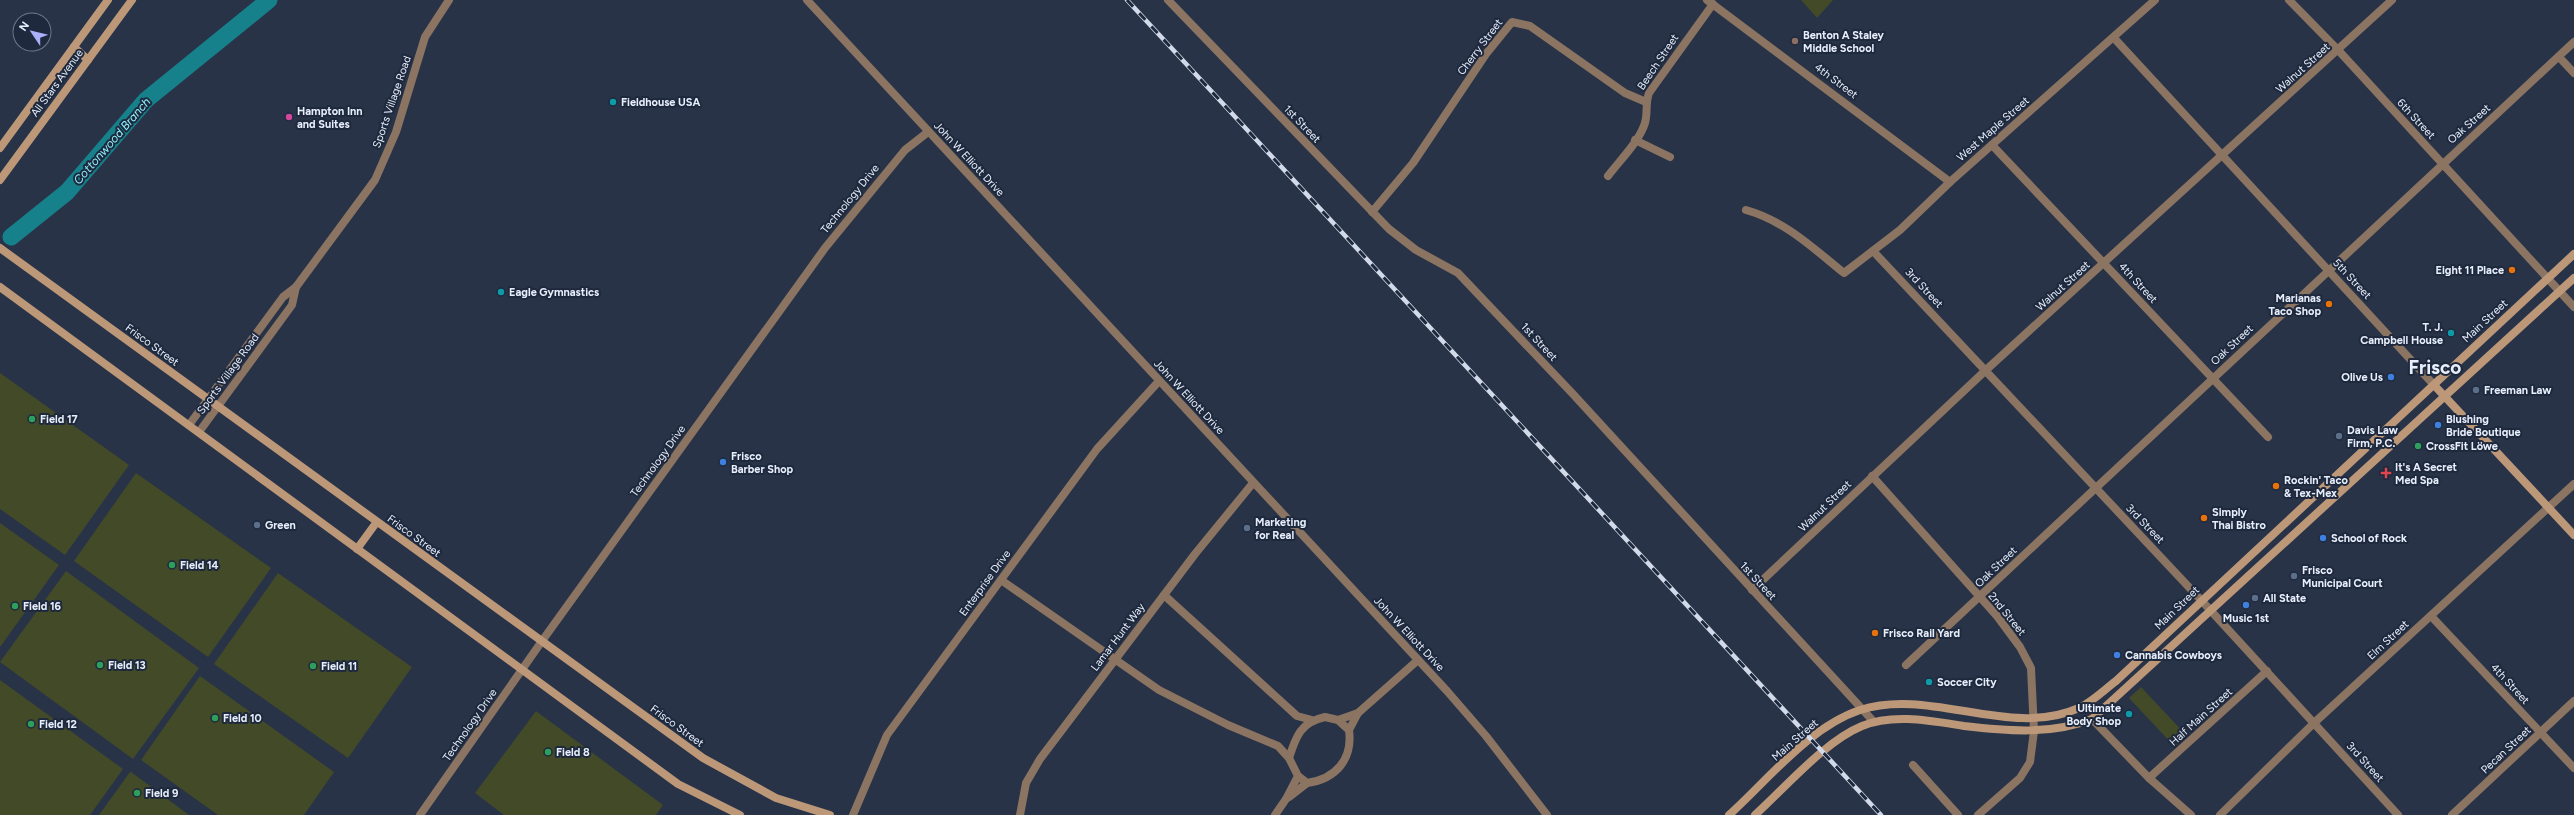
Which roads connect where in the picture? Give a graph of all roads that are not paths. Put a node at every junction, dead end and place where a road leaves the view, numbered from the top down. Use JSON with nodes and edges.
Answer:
{"nodes":[{"id":1,"x":108,"y":0,"type":"edge"},
{"id":2,"x":132,"y":0,"type":"edge"},
{"id":3,"x":449,"y":0,"type":"edge"},
{"id":4,"x":807,"y":0,"type":"edge"},
{"id":5,"x":1168,"y":0,"type":"edge"},
{"id":6,"x":2155,"y":0,"type":"edge"},
{"id":7,"x":2288,"y":0,"type":"edge"},
{"id":8,"x":2392,"y":0,"type":"edge"},
{"id":9,"x":1710,"y":2,"type":"edge"},
{"id":10,"x":2114,"y":38,"type":"junction"},
{"id":11,"x":2574,"y":42,"type":"edge"},
{"id":12,"x":74,"y":48,"type":"junction"},
{"id":13,"x":2339,"y":51,"type":"junction"},
{"id":14,"x":2559,"y":57,"type":"junction"},
{"id":15,"x":88,"y":60,"type":"junction"},
{"id":16,"x":2574,"y":73,"type":"edge"},
{"id":17,"x":1646,"y":102,"type":"junction"},
{"id":18,"x":928,"y":132,"type":"junction"},
{"id":19,"x":1635,"y":140,"type":"junction"},
{"id":20,"x":1992,"y":145,"type":"junction"},
{"id":21,"x":0,"y":148,"type":"edge"},
{"id":22,"x":2222,"y":155,"type":"junction"},
{"id":23,"x":1670,"y":157,"type":"dead end"},
{"id":24,"x":2442,"y":163,"type":"junction"},
{"id":25,"x":1608,"y":176,"type":"dead end"},
{"id":26,"x":0,"y":180,"type":"edge"},
{"id":27,"x":1950,"y":182,"type":"junction"},
{"id":28,"x":1746,"y":210,"type":"dead end"},
{"id":29,"x":1372,"y":212,"type":"junction"},
{"id":30,"x":0,"y":248,"type":"edge"},
{"id":31,"x":1873,"y":251,"type":"junction"},
{"id":32,"x":2574,"y":254,"type":"edge"},
{"id":33,"x":2105,"y":263,"type":"junction"},
{"id":34,"x":2328,"y":270,"type":"junction"},
{"id":35,"x":2547,"y":278,"type":"junction"},
{"id":36,"x":2574,"y":278,"type":"edge"},
{"id":37,"x":0,"y":287,"type":"edge"},
{"id":38,"x":296,"y":287,"type":"junction"},
{"id":39,"x":2559,"y":291,"type":"junction"},
{"id":40,"x":2574,"y":307,"type":"edge"},
{"id":41,"x":1986,"y":370,"type":"junction"},
{"id":42,"x":2213,"y":378,"type":"junction"},
{"id":43,"x":1159,"y":381,"type":"junction"},
{"id":44,"x":2434,"y":385,"type":"junction"},
{"id":45,"x":2445,"y":397,"type":"junction"},
{"id":46,"x":208,"y":399,"type":"junction"},
{"id":47,"x":218,"y":406,"type":"junction"},
{"id":48,"x":189,"y":425,"type":"junction"},
{"id":49,"x":199,"y":432,"type":"junction"},
{"id":50,"x":2268,"y":437,"type":"dead end"},
{"id":51,"x":1872,"y":476,"type":"junction"},
{"id":52,"x":1253,"y":482,"type":"junction"},
{"id":53,"x":2574,"y":484,"type":"edge"},
{"id":54,"x":2095,"y":488,"type":"junction"},
{"id":55,"x":2548,"y":508,"type":"junction"},
{"id":56,"x":376,"y":523,"type":"junction"},
{"id":57,"x":2574,"y":535,"type":"edge"},
{"id":58,"x":357,"y":548,"type":"junction"},
{"id":59,"x":1001,"y":580,"type":"junction"},
{"id":60,"x":1752,"y":590,"type":"junction"},
{"id":61,"x":1164,"y":594,"type":"junction"},
{"id":62,"x":1980,"y":597,"type":"junction"},
{"id":63,"x":2201,"y":600,"type":"junction"},
{"id":64,"x":2211,"y":610,"type":"junction"},
{"id":65,"x":2431,"y":616,"type":"junction"},
{"id":66,"x":542,"y":641,"type":"junction"},
{"id":67,"x":1114,"y":660,"type":"junction"},
{"id":68,"x":1418,"y":660,"type":"junction"},
{"id":69,"x":1906,"y":665,"type":"dead end"},
{"id":70,"x":522,"y":668,"type":"junction"},
{"id":71,"x":2267,"y":671,"type":"junction"},
{"id":72,"x":2574,"y":701,"type":"edge"},
{"id":73,"x":1862,"y":710,"type":"junction"},
{"id":74,"x":1358,"y":714,"type":"junction"},
{"id":75,"x":1297,"y":716,"type":"junction"},
{"id":76,"x":2034,"y":716,"type":"junction"},
{"id":77,"x":2092,"y":719,"type":"junction"},
{"id":78,"x":1312,"y":720,"type":"junction"},
{"id":79,"x":1338,"y":720,"type":"junction"},
{"id":80,"x":1874,"y":722,"type":"junction"},
{"id":81,"x":2314,"y":723,"type":"junction"},
{"id":82,"x":1349,"y":730,"type":"junction"},
{"id":83,"x":2034,"y":731,"type":"junction"},
{"id":84,"x":1298,"y":733,"type":"junction"},
{"id":85,"x":2541,"y":733,"type":"junction"},
{"id":86,"x":1293,"y":744,"type":"junction"},
{"id":87,"x":1278,"y":746,"type":"junction"},
{"id":88,"x":1290,"y":758,"type":"junction"},
{"id":89,"x":1913,"y":765,"type":"dead end"},
{"id":90,"x":2574,"y":768,"type":"edge"},
{"id":91,"x":1298,"y":776,"type":"junction"},
{"id":92,"x":2149,"y":778,"type":"junction"},
{"id":93,"x":1307,"y":782,"type":"junction"},
{"id":94,"x":1286,"y":799,"type":"junction"},
{"id":95,"x":420,"y":815,"type":"edge"},
{"id":96,"x":740,"y":815,"type":"edge"},
{"id":97,"x":830,"y":815,"type":"edge"},
{"id":98,"x":853,"y":815,"type":"edge"},
{"id":99,"x":1020,"y":815,"type":"edge"},
{"id":100,"x":1275,"y":815,"type":"edge"},
{"id":101,"x":1546,"y":815,"type":"edge"},
{"id":102,"x":1729,"y":815,"type":"edge"},
{"id":103,"x":1755,"y":815,"type":"edge"},
{"id":104,"x":1958,"y":815,"type":"edge"},
{"id":105,"x":1978,"y":815,"type":"edge"},
{"id":106,"x":2191,"y":815,"type":"edge"},
{"id":107,"x":2220,"y":815,"type":"edge"},
{"id":108,"x":2398,"y":815,"type":"edge"},
{"id":109,"x":2452,"y":815,"type":"edge"}],
"edges":[{"from":1,"to":12,"type":"street","name":"All Stars Avenue"},
{"from":2,"to":15,"type":"street","name":"All Stars Avenue"},
{"from":3,"to":38,"type":"street","name":"Sports Village Road"},
{"from":4,"to":18,"type":"street","name":"John W Elliott Drive"},
{"from":5,"to":29,"type":"street","name":"1st Street"},
{"from":6,"to":10,"type":"street","name":"West Maple Street"},
{"from":7,"to":13,"type":"street","name":"6th Street"},
{"from":8,"to":13,"type":"street","name":"Walnut Street"},
{"from":9,"to":17,"type":"street","name":"Beech Street"},
{"from":9,"to":27,"type":"street","name":"4th Street"},
{"from":10,"to":20,"type":"street","name":"West Maple Street"},
{"from":10,"to":22,"type":"street","name":"5th Street"},
{"from":11,"to":14,"type":"street","name":"Oak Street"},
{"from":12,"to":15,"type":"street"},
{"from":12,"to":21,"type":"street","name":"All Stars Avenue"},
{"from":13,"to":22,"type":"street","name":"Walnut Street"},
{"from":13,"to":24,"type":"street","name":"6th Street"},
{"from":14,"to":16,"type":"street"},
{"from":14,"to":24,"type":"street","name":"Oak Street"},
{"from":15,"to":26,"type":"street","name":"All Stars Avenue"},
{"from":17,"to":19,"type":"street","name":"Beech Street"},
{"from":17,"to":29,"type":"street","name":"Cherry Street"},
{"from":18,"to":43,"type":"street","name":"John W Elliott Drive"},
{"from":18,"to":66,"type":"street","name":"Technology Drive"},
{"from":19,"to":23,"type":"street"},
{"from":19,"to":25,"type":"street","name":"Beech Street"},
{"from":20,"to":27,"type":"street","name":"West Maple Street"},
{"from":20,"to":33,"type":"street","name":"4th Street"},
{"from":22,"to":33,"type":"street","name":"Walnut Street"},
{"from":22,"to":34,"type":"street","name":"5th Street"},
{"from":24,"to":34,"type":"street","name":"Oak Street"},
{"from":24,"to":35,"type":"street","name":"6th Street"},
{"from":27,"to":31,"type":"street","name":"West Maple Street"},
{"from":28,"to":31,"type":"street","name":"West Maple Street"},
{"from":29,"to":60,"type":"street","name":"1st Street"},
{"from":30,"to":46,"type":"street","name":"Frisco Street"},
{"from":31,"to":41,"type":"street","name":"3rd Street"},
{"from":32,"to":35,"type":"street","name":"Main Street"},
{"from":33,"to":41,"type":"street","name":"Walnut Street"},
{"from":33,"to":42,"type":"street","name":"4th Street"},
{"from":34,"to":42,"type":"street","name":"Oak Street"},
{"from":34,"to":44,"type":"street","name":"5th Street"},
{"from":35,"to":39,"type":"street","name":"6th Street"},
{"from":35,"to":44,"type":"street","name":"Main Street"},
{"from":36,"to":39,"type":"street"},
{"from":37,"to":48,"type":"street"},
{"from":38,"to":46,"type":"street","name":"Sports Village Road"},
{"from":38,"to":47,"type":"street","name":"Sports Village Road"},
{"from":39,"to":40,"type":"street","name":"6th Street"},
{"from":39,"to":45,"type":"street"},
{"from":41,"to":51,"type":"street","name":"Walnut Street"},
{"from":41,"to":54,"type":"street","name":"3rd Street"},
{"from":42,"to":50,"type":"street","name":"4th Street"},
{"from":42,"to":54,"type":"street","name":"Oak Street"},
{"from":43,"to":52,"type":"street","name":"John W Elliott Drive"},
{"from":43,"to":59,"type":"street","name":"Enterprise Drive"},
{"from":44,"to":45,"type":"street","name":"5th Street"},
{"from":44,"to":63,"type":"street","name":"Main Street"},
{"from":45,"to":55,"type":"street","name":"5th Street"},
{"from":45,"to":64,"type":"street"},
{"from":46,"to":47,"type":"street","name":"Frisco Street"},
{"from":46,"to":48,"type":"street","name":"Sports Village Road"},
{"from":47,"to":49,"type":"street","name":"Sports Village Road"},
{"from":47,"to":56,"type":"street","name":"Frisco Street"},
{"from":48,"to":49,"type":"street"},
{"from":49,"to":58,"type":"street"},
{"from":51,"to":60,"type":"street","name":"Walnut Street"},
{"from":51,"to":62,"type":"street","name":"2nd Street"},
{"from":52,"to":61,"type":"street","name":"Lamar Hunt Way"},
{"from":52,"to":68,"type":"street","name":"John W Elliott Drive"},
{"from":53,"to":55,"type":"street","name":"Elm Street"},
{"from":54,"to":62,"type":"street","name":"Oak Street"},
{"from":54,"to":63,"type":"street","name":"3rd Street"},
{"from":55,"to":57,"type":"street","name":"5th Street"},
{"from":55,"to":65,"type":"street","name":"Elm Street"},
{"from":56,"to":58,"type":"street"},
{"from":56,"to":66,"type":"street","name":"Frisco Street"},
{"from":58,"to":70,"type":"street"},
{"from":59,"to":67,"type":"street"},
{"from":59,"to":98,"type":"street","name":"Enterprise Drive"},
{"from":60,"to":73,"type":"street","name":"1st Street"},
{"from":61,"to":67,"type":"street","name":"Lamar Hunt Way"},
{"from":61,"to":75,"type":"street"},
{"from":62,"to":69,"type":"street","name":"Oak Street"},
{"from":62,"to":76,"type":"street","name":"2nd Street"},
{"from":63,"to":64,"type":"street","name":"3rd Street"},
{"from":63,"to":76,"type":"street","name":"Main Street"},
{"from":64,"to":71,"type":"street","name":"3rd Street"},
{"from":64,"to":77,"type":"street"},
{"from":65,"to":81,"type":"street","name":"Elm Street"},
{"from":65,"to":85,"type":"street","name":"4th Street"},
{"from":66,"to":70,"type":"street","name":"Technology Drive"},
{"from":66,"to":97,"type":"street","name":"Frisco Street"},
{"from":67,"to":87,"type":"street"},
{"from":67,"to":99,"type":"street","name":"Lamar Hunt Way"},
{"from":68,"to":74,"type":"street"},
{"from":68,"to":101,"type":"street","name":"John W Elliott Drive"},
{"from":70,"to":95,"type":"street","name":"Technology Drive"},
{"from":70,"to":96,"type":"street"},
{"from":71,"to":81,"type":"street","name":"3rd Street"},
{"from":71,"to":92,"type":"street","name":"Half Main Street"},
{"from":72,"to":85,"type":"street","name":"Pecan Street"},
{"from":73,"to":76,"type":"street","name":"Main Street"},
{"from":73,"to":80,"type":"street","name":"1st Street"},
{"from":73,"to":102,"type":"street","name":"Main Street"},
{"from":74,"to":79,"type":"street"},
{"from":74,"to":82,"type":"street"},
{"from":75,"to":78,"type":"street"},
{"from":75,"to":84,"type":"street"},
{"from":76,"to":83,"type":"street","name":"2nd Street"},
{"from":77,"to":83,"type":"street"},
{"from":77,"to":92,"type":"street"},
{"from":78,"to":79,"type":"street"},
{"from":78,"to":84,"type":"street"},
{"from":79,"to":82,"type":"street"},
{"from":80,"to":83,"type":"street"},
{"from":80,"to":103,"type":"street"},
{"from":81,"to":107,"type":"street","name":"Elm Street"},
{"from":81,"to":108,"type":"street","name":"3rd Street"},
{"from":82,"to":93,"type":"street"},
{"from":83,"to":105,"type":"street","name":"2nd Street"},
{"from":84,"to":86,"type":"street"},
{"from":85,"to":90,"type":"street","name":"4th Street"},
{"from":85,"to":109,"type":"street","name":"Pecan Street"},
{"from":86,"to":87,"type":"street"},
{"from":86,"to":88,"type":"street"},
{"from":87,"to":88,"type":"street"},
{"from":88,"to":91,"type":"street"},
{"from":89,"to":104,"type":"street"},
{"from":91,"to":93,"type":"street"},
{"from":91,"to":94,"type":"street"},
{"from":92,"to":106,"type":"street"},
{"from":93,"to":94,"type":"street"},
{"from":94,"to":100,"type":"street"}]}
